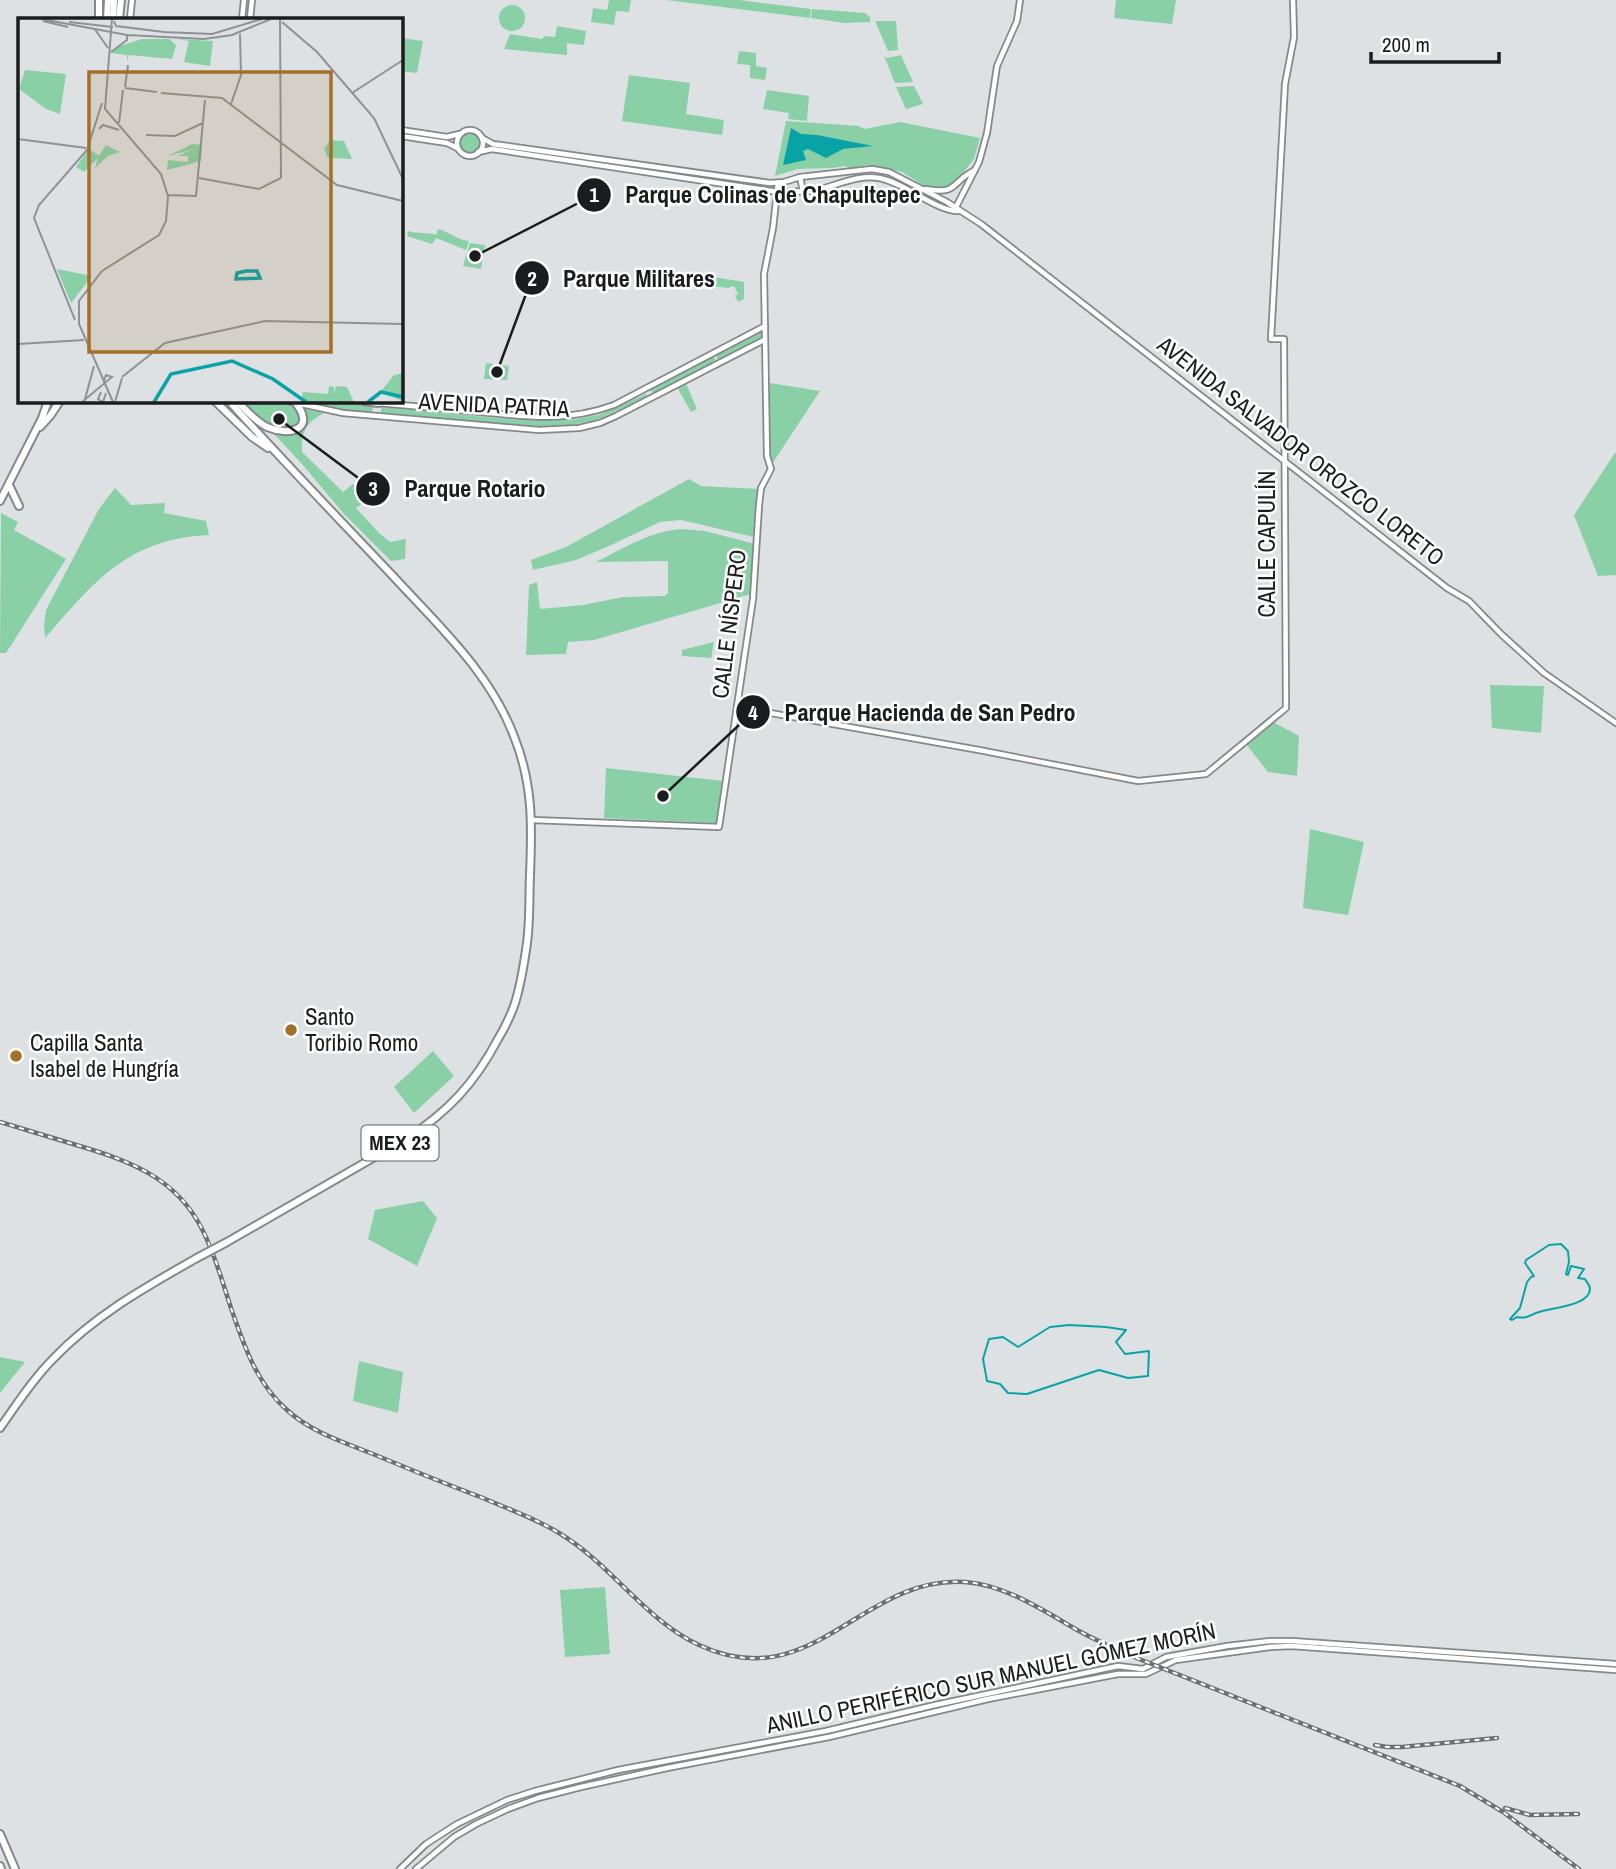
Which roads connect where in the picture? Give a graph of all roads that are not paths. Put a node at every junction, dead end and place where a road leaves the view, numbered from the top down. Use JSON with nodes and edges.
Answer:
{"nodes":[{"id":1,"x":99,"y":0,"type":"edge"},
{"id":2,"x":108,"y":0,"type":"edge"},
{"id":3,"x":114,"y":0,"type":"edge"},
{"id":4,"x":121,"y":0,"type":"edge"},
{"id":5,"x":132,"y":0,"type":"edge"},
{"id":6,"x":244,"y":0,"type":"edge"},
{"id":7,"x":252,"y":0,"type":"edge"},
{"id":8,"x":1020,"y":0,"type":"edge"},
{"id":9,"x":1293,"y":0,"type":"edge"},
{"id":10,"x":99,"y":18,"type":"edge"},
{"id":11,"x":107,"y":18,"type":"edge"},
{"id":12,"x":113,"y":18,"type":"edge"},
{"id":13,"x":119,"y":18,"type":"edge"},
{"id":14,"x":130,"y":18,"type":"edge"},
{"id":15,"x":242,"y":18,"type":"edge"},
{"id":16,"x":250,"y":18,"type":"edge"},
{"id":17,"x":402,"y":130,"type":"edge"},
{"id":18,"x":460,"y":134,"type":"junction"},
{"id":19,"x":402,"y":136,"type":"edge"},
{"id":20,"x":482,"y":138,"type":"junction"},
{"id":21,"x":458,"y":149,"type":"junction"},
{"id":22,"x":478,"y":152,"type":"junction"},
{"id":23,"x":976,"y":169,"type":"junction"},
{"id":24,"x":831,"y":175,"type":"junction"},
{"id":25,"x":800,"y":177,"type":"junction"},
{"id":26,"x":778,"y":183,"type":"junction"},
{"id":27,"x":834,"y":185,"type":"junction"},
{"id":28,"x":920,"y":188,"type":"junction"},
{"id":29,"x":803,"y":191,"type":"junction"},
{"id":30,"x":778,"y":192,"type":"junction"},
{"id":31,"x":957,"y":210,"type":"junction"},
{"id":32,"x":765,"y":326,"type":"junction"},
{"id":33,"x":765,"y":340,"type":"junction"},
{"id":34,"x":48,"y":402,"type":"edge"},
{"id":35,"x":59,"y":402,"type":"edge"},
{"id":36,"x":216,"y":402,"type":"edge"},
{"id":37,"x":230,"y":402,"type":"edge"},
{"id":38,"x":238,"y":402,"type":"edge"},
{"id":39,"x":291,"y":402,"type":"edge"},
{"id":40,"x":376,"y":402,"type":"edge"},
{"id":41,"x":493,"y":414,"type":"junction"},
{"id":42,"x":492,"y":426,"type":"junction"},
{"id":43,"x":36,"y":430,"type":"junction"},
{"id":44,"x":274,"y":451,"type":"junction"},
{"id":45,"x":1284,"y":461,"type":"junction"},
{"id":46,"x":9,"y":485,"type":"junction"},
{"id":47,"x":0,"y":501,"type":"edge"},
{"id":48,"x":19,"y":506,"type":"dead end"},
{"id":49,"x":737,"y":707,"type":"junction"},
{"id":50,"x":1616,"y":723,"type":"edge"},
{"id":51,"x":532,"y":820,"type":"junction"},
{"id":52,"x":0,"y":1428,"type":"edge"},
{"id":53,"x":1616,"y":1664,"type":"edge"},
{"id":54,"x":1616,"y":1670,"type":"edge"},
{"id":55,"x":0,"y":1834,"type":"edge"},
{"id":56,"x":15,"y":1869,"type":"edge"},
{"id":57,"x":400,"y":1869,"type":"edge"},
{"id":58,"x":416,"y":1869,"type":"edge"}],
"edges":[{"from":1,"to":10,"type":"highway"},
{"from":2,"to":11,"type":"highway"},
{"from":3,"to":12,"type":"highway"},
{"from":4,"to":13,"type":"highway"},
{"from":5,"to":14,"type":"street"},
{"from":6,"to":15,"type":"street"},
{"from":7,"to":16,"type":"street"},
{"from":8,"to":23,"type":"street"},
{"from":9,"to":45,"type":"street","name":"CALLE CAPULÍN"},
{"from":17,"to":18,"type":"street"},
{"from":18,"to":20,"type":"street"},
{"from":18,"to":21,"type":"street"},
{"from":19,"to":21,"type":"street"},
{"from":20,"to":22,"type":"street"},
{"from":20,"to":26,"type":"street"},
{"from":21,"to":22,"type":"street"},
{"from":22,"to":30,"type":"street"},
{"from":23,"to":28,"type":"street"},
{"from":23,"to":31,"type":"street"},
{"from":24,"to":25,"type":"street"},
{"from":24,"to":27,"type":"street"},
{"from":24,"to":28,"type":"street"},
{"from":25,"to":26,"type":"street"},
{"from":25,"to":29,"type":"street"},
{"from":26,"to":30,"type":"street"},
{"from":27,"to":29,"type":"street"},
{"from":27,"to":31,"type":"street"},
{"from":28,"to":31,"type":"street"},
{"from":29,"to":30,"type":"street"},
{"from":30,"to":32,"type":"street"},
{"from":31,"to":45,"type":"street","name":"AVENIDA SALVADOR OROZCO LORETO"},
{"from":32,"to":33,"type":"street"},
{"from":32,"to":41,"type":"street","name":"AVENIDA PATRIA"},
{"from":33,"to":42,"type":"street","name":"AVENIDA PATRIA"},
{"from":33,"to":49,"type":"street","name":"CALLE NÍSPERO"},
{"from":34,"to":43,"type":"highway"},
{"from":35,"to":43,"type":"highway"},
{"from":36,"to":44,"type":"highway"},
{"from":37,"to":44,"type":"highway","number":"MEX 23"},
{"from":38,"to":39,"type":"highway"},
{"from":39,"to":42,"type":"street","name":"AVENIDA PATRIA"},
{"from":40,"to":41,"type":"street","name":"AVENIDA PATRIA"},
{"from":41,"to":42,"type":"street"},
{"from":43,"to":46,"type":"highway"},
{"from":44,"to":51,"type":"highway","number":"MEX 23"},
{"from":45,"to":49,"type":"street","name":"CALLE CAPULÍN"},
{"from":45,"to":50,"type":"street","name":"AVENIDA SALVADOR OROZCO LORETO"},
{"from":46,"to":47,"type":"highway"},
{"from":46,"to":48,"type":"highway"},
{"from":49,"to":51,"type":"street","name":"CALLE NÍSPERO"},
{"from":51,"to":52,"type":"highway","number":"MEX 23","bridge":true},
{"from":53,"to":57,"type":"street","name":"ANILLO PERIFÉRICO SUR MANUEL GÓMEZ MORÍN"},
{"from":54,"to":58,"type":"street","name":"ANILLO PERIFÉRICO SUR MANUEL GÓMEZ MORÍN"},
{"from":55,"to":56,"type":"highway"}]}
